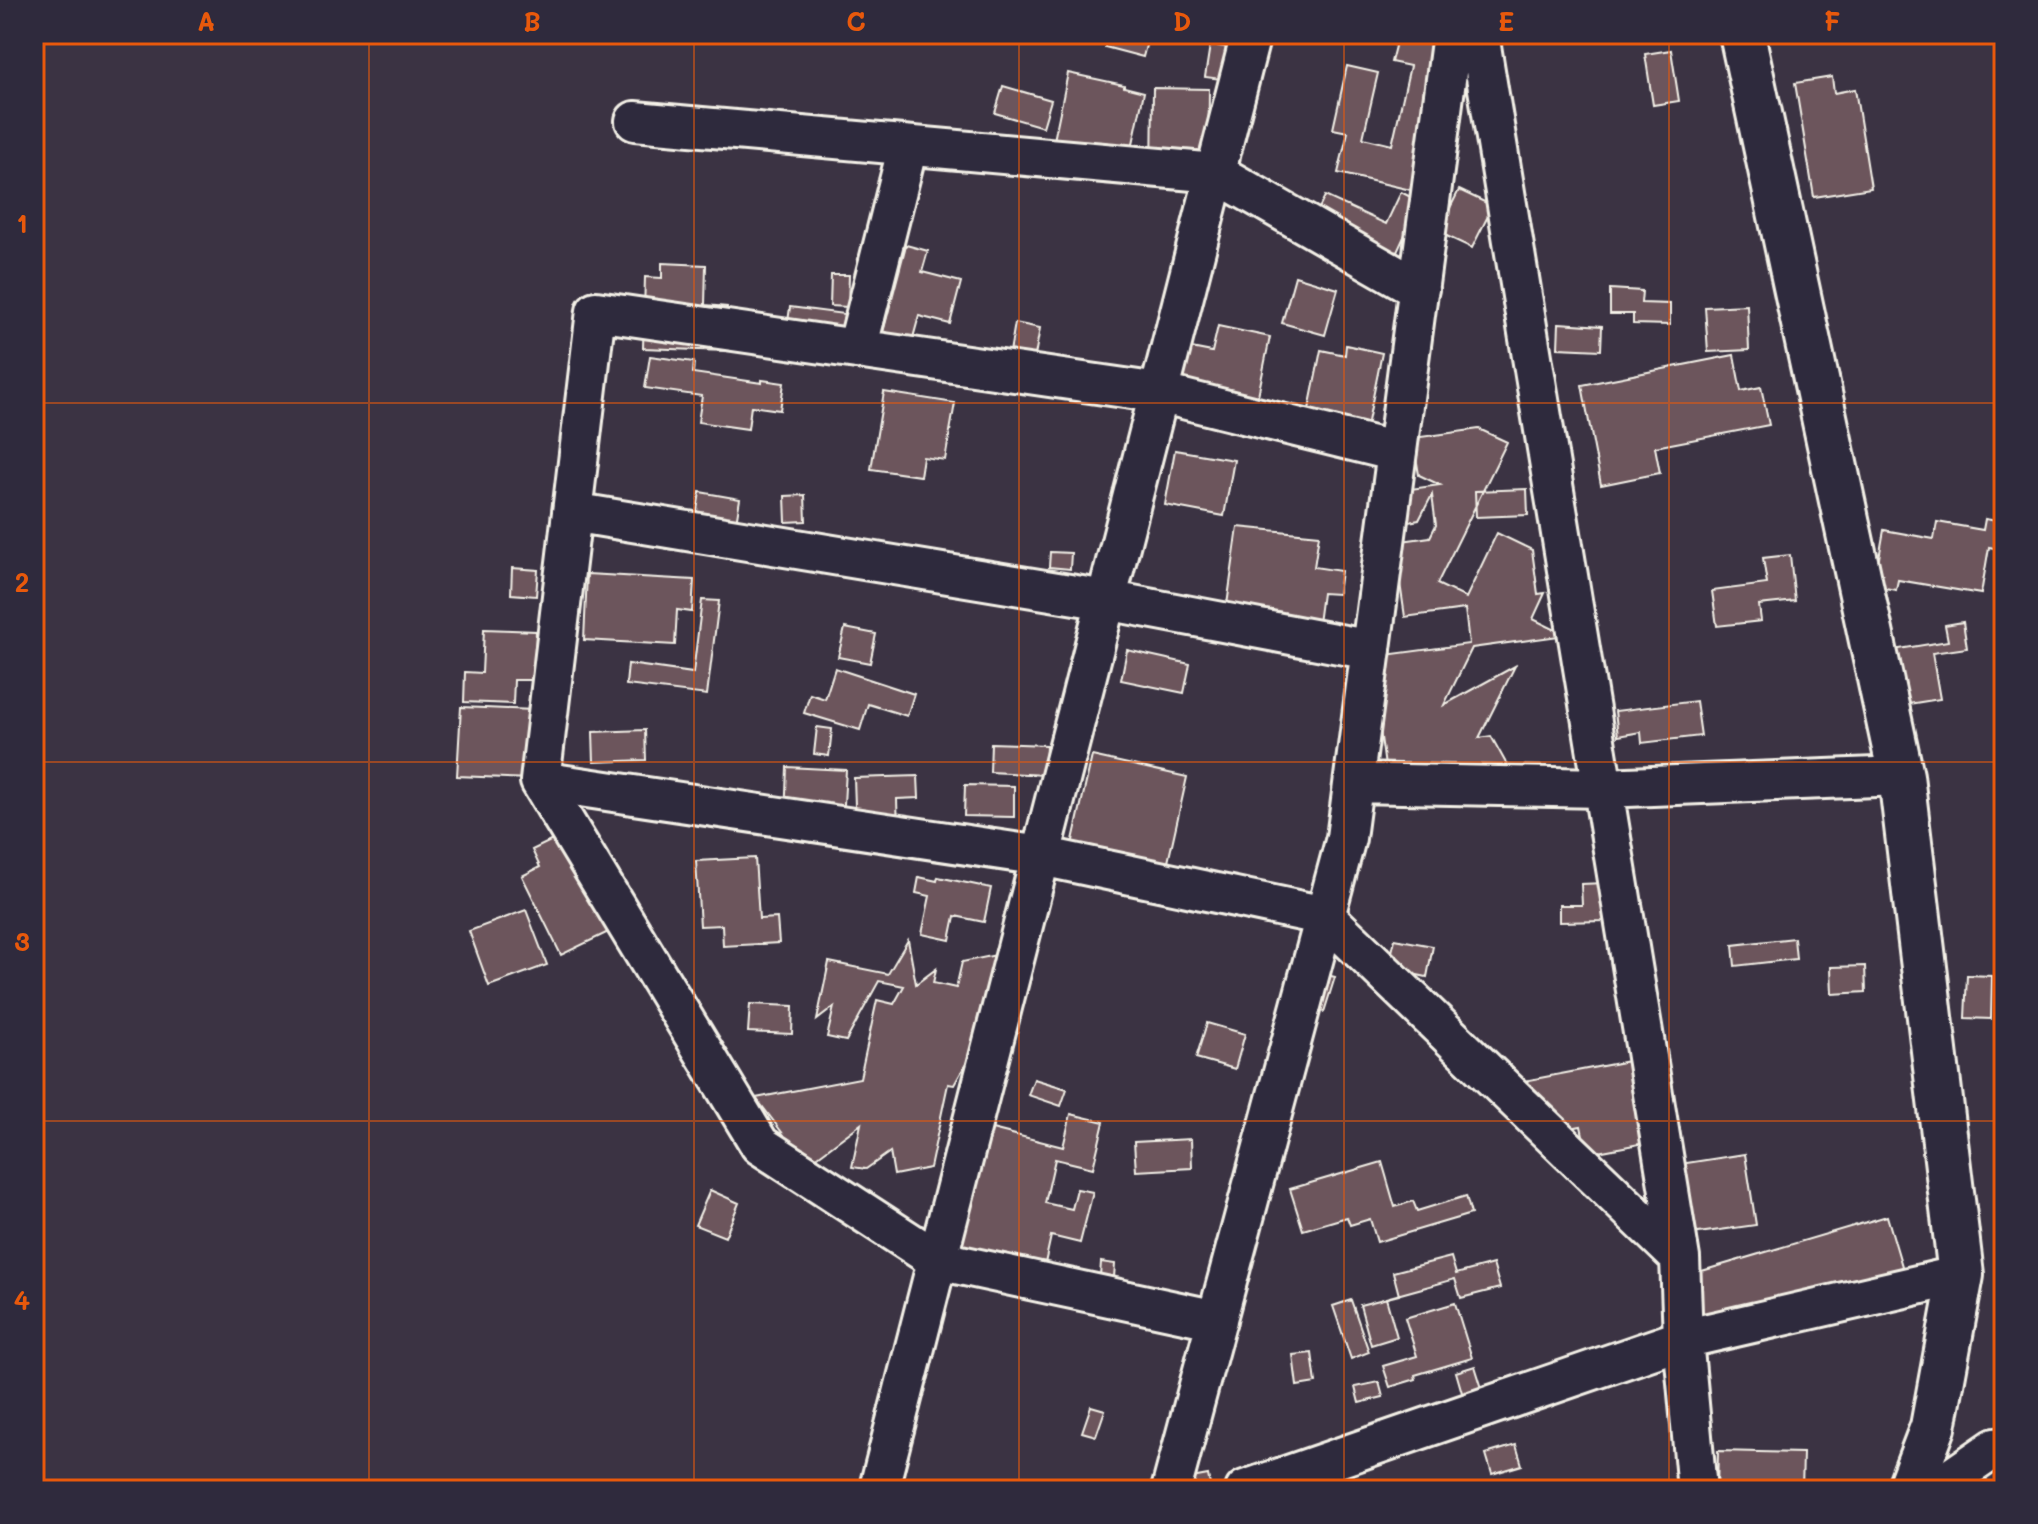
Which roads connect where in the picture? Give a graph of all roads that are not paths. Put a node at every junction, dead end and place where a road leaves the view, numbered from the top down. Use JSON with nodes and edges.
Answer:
{"nodes":[{"id":1,"x":1251,"y":34,"type":"edge"},
{"id":2,"x":1452,"y":34,"type":"edge"},
{"id":3,"x":1479,"y":34,"type":"edge"},
{"id":4,"x":1742,"y":34,"type":"edge"},
{"id":5,"x":635,"y":121,"type":"dead end"},
{"id":6,"x":908,"y":146,"type":"junction"},
{"id":7,"x":1216,"y":173,"type":"junction"},
{"id":8,"x":1419,"y":289,"type":"junction"},
{"id":9,"x":857,"y":349,"type":"junction"},
{"id":10,"x":1159,"y":393,"type":"junction"},
{"id":11,"x":1397,"y":452,"type":"junction"},
{"id":12,"x":572,"y":512,"type":"junction"},
{"id":13,"x":1106,"y":600,"type":"junction"},
{"id":14,"x":1371,"y":650,"type":"junction"},
{"id":15,"x":1901,"y":776,"type":"junction"},
{"id":16,"x":540,"y":781,"type":"junction"},
{"id":17,"x":1354,"y":783,"type":"junction"},
{"id":18,"x":1603,"y":788,"type":"junction"},
{"id":19,"x":1041,"y":856,"type":"junction"},
{"id":20,"x":1325,"y":916,"type":"junction"},
{"id":21,"x":1680,"y":1258,"type":"junction"},
{"id":22,"x":937,"y":1260,"type":"junction"},
{"id":23,"x":1961,"y":1275,"type":"junction"},
{"id":24,"x":1217,"y":1320,"type":"junction"},
{"id":25,"x":1683,"y":1339,"type":"junction"},
{"id":26,"x":2001,"y":1459,"type":"edge"},
{"id":27,"x":886,"y":1490,"type":"edge"},
{"id":28,"x":1171,"y":1490,"type":"edge"},
{"id":29,"x":1245,"y":1490,"type":"edge"},
{"id":30,"x":1697,"y":1490,"type":"edge"},
{"id":31,"x":1909,"y":1490,"type":"edge"},
{"id":32,"x":1934,"y":1490,"type":"edge"}],
"edges":[{"from":1,"to":7,"type":"street"},
{"from":2,"to":8,"type":"street"},
{"from":3,"to":18,"type":"street"},
{"from":4,"to":15,"type":"street"},
{"from":5,"to":6,"type":"street"},
{"from":6,"to":7,"type":"street"},
{"from":6,"to":9,"type":"street"},
{"from":7,"to":8,"type":"street"},
{"from":7,"to":10,"type":"street"},
{"from":8,"to":11,"type":"street"},
{"from":9,"to":10,"type":"street"},
{"from":9,"to":12,"type":"street"},
{"from":10,"to":11,"type":"street"},
{"from":10,"to":13,"type":"street"},
{"from":11,"to":14,"type":"street"},
{"from":12,"to":13,"type":"street"},
{"from":12,"to":16,"type":"street"},
{"from":13,"to":14,"type":"street"},
{"from":13,"to":19,"type":"street"},
{"from":14,"to":17,"type":"street"},
{"from":15,"to":18,"type":"street"},
{"from":15,"to":23,"type":"street"},
{"from":16,"to":19,"type":"street"},
{"from":16,"to":22,"type":"street"},
{"from":17,"to":18,"type":"street"},
{"from":17,"to":20,"type":"street"},
{"from":18,"to":21,"type":"street"},
{"from":19,"to":20,"type":"street"},
{"from":19,"to":22,"type":"street"},
{"from":20,"to":21,"type":"street"},
{"from":20,"to":24,"type":"street"},
{"from":21,"to":25,"type":"street"},
{"from":22,"to":24,"type":"street"},
{"from":22,"to":27,"type":"street"},
{"from":23,"to":25,"type":"street"},
{"from":23,"to":31,"type":"street"},
{"from":24,"to":28,"type":"street"},
{"from":25,"to":29,"type":"street"},
{"from":25,"to":30,"type":"street"},
{"from":26,"to":32,"type":"street"}]}
